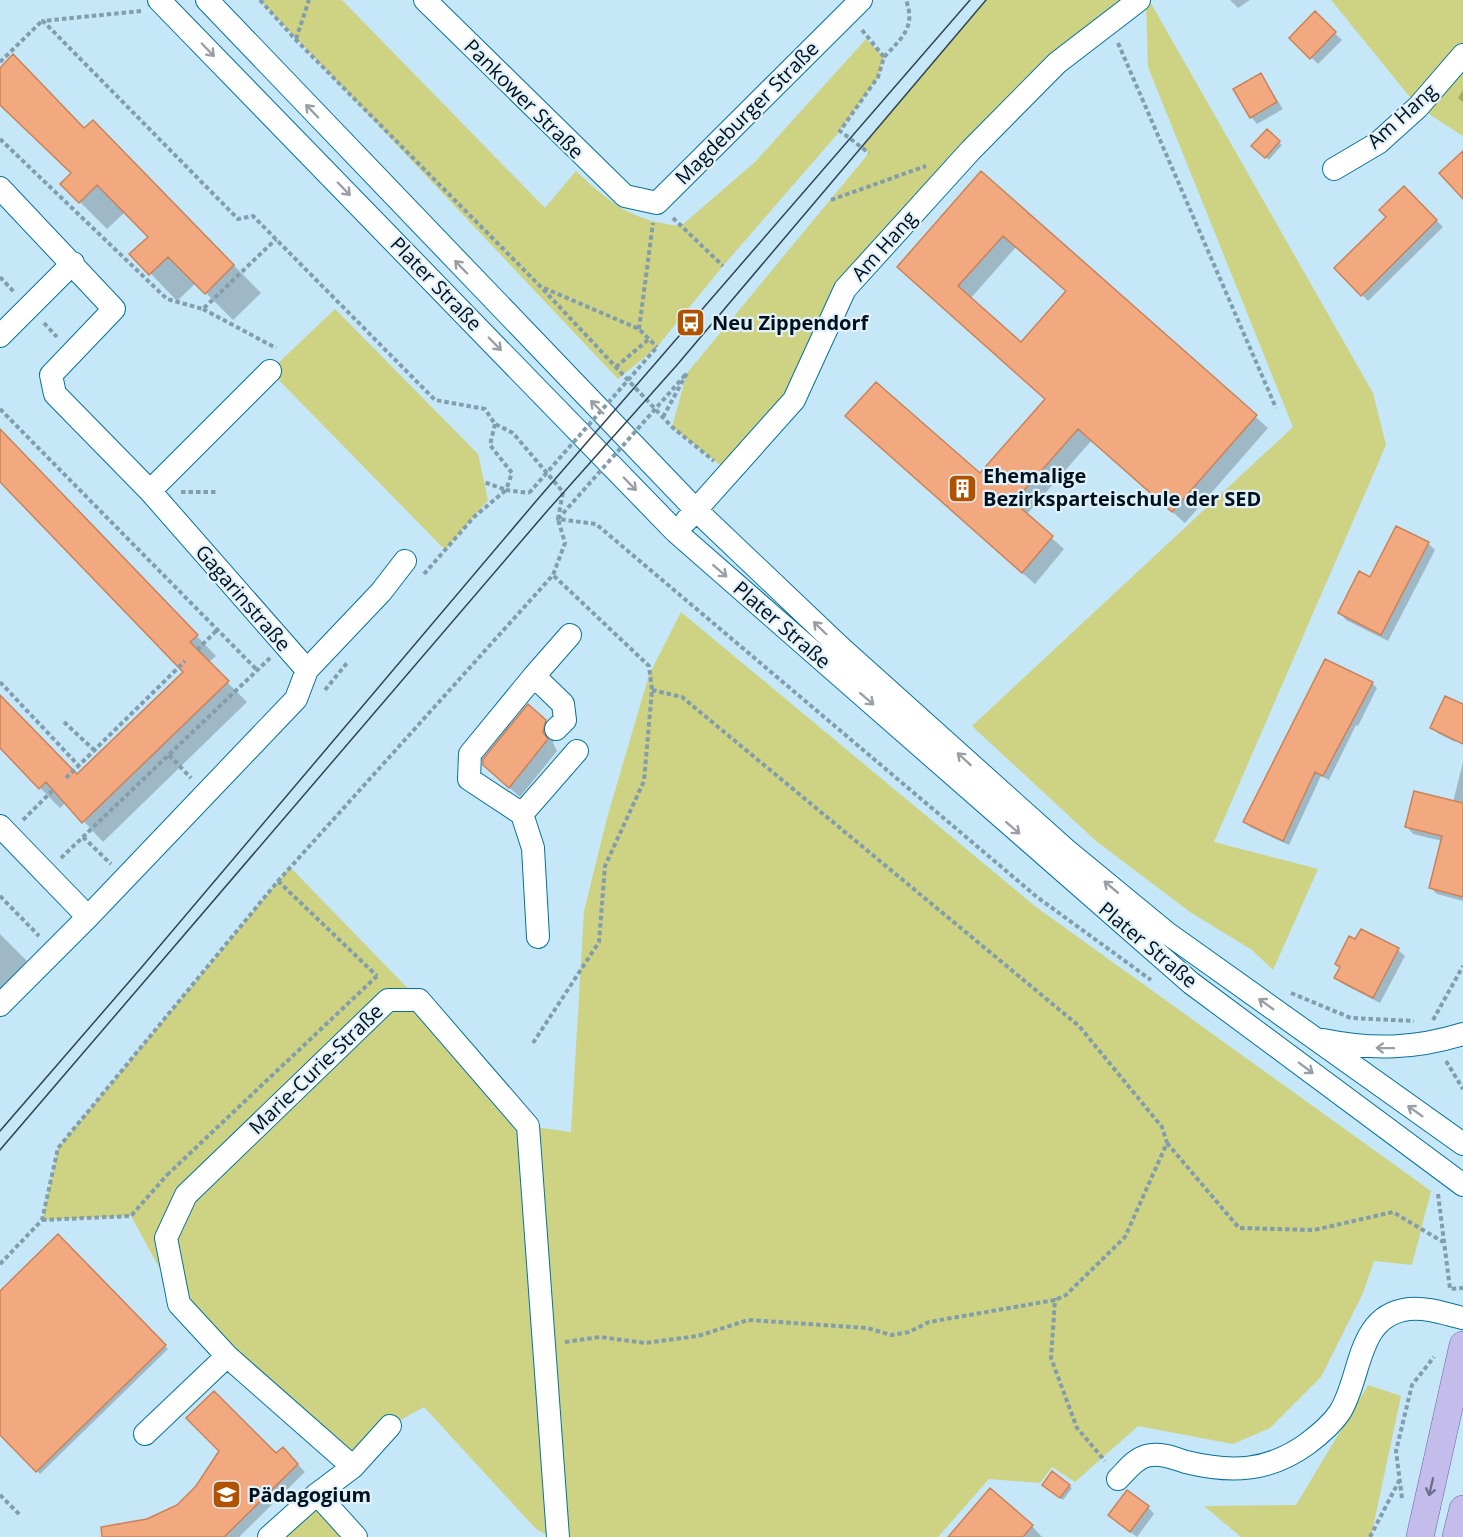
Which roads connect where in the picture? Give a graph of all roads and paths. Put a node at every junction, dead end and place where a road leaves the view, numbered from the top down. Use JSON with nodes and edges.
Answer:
{"nodes":[{"id":1,"x":207,"y":0,"type":"edge"},
{"id":2,"x":260,"y":0,"type":"edge"},
{"id":3,"x":309,"y":0,"type":"edge"},
{"id":4,"x":425,"y":0,"type":"edge"},
{"id":5,"x":861,"y":0,"type":"edge"},
{"id":6,"x":906,"y":0,"type":"edge"},
{"id":7,"x":1139,"y":0,"type":"edge"},
{"id":8,"x":163,"y":4,"type":"edge"},
{"id":9,"x":43,"y":21,"type":"junction"},
{"id":10,"x":1109,"y":23,"type":"junction"},
{"id":11,"x":295,"y":39,"type":"junction"},
{"id":12,"x":868,"y":39,"type":"dead end"},
{"id":13,"x":1463,"y":55,"type":"edge"},
{"id":14,"x":884,"y":57,"type":"junction"},
{"id":15,"x":0,"y":62,"type":"edge"},
{"id":16,"x":0,"y":139,"type":"edge"},
{"id":17,"x":869,"y":153,"type":"dead end"},
{"id":18,"x":930,"y":165,"type":"dead end"},
{"id":19,"x":1334,"y":169,"type":"dead end"},
{"id":20,"x":0,"y":188,"type":"edge"},
{"id":21,"x":831,"y":200,"type":"dead end"},
{"id":22,"x":657,"y":203,"type":"junction"},
{"id":23,"x":276,"y":239,"type":"junction"},
{"id":24,"x":73,"y":263,"type":"junction"},
{"id":25,"x":723,"y":266,"type":"dead end"},
{"id":26,"x":540,"y":286,"type":"junction"},
{"id":27,"x":203,"y":309,"type":"junction"},
{"id":28,"x":639,"y":329,"type":"junction"},
{"id":29,"x":0,"y":336,"type":"edge"},
{"id":30,"x":649,"y":339,"type":"junction"},
{"id":31,"x":278,"y":349,"type":"dead end"},
{"id":32,"x":616,"y":367,"type":"junction"},
{"id":33,"x":270,"y":371,"type":"dead end"},
{"id":34,"x":1276,"y":408,"type":"dead end"},
{"id":35,"x":0,"y":409,"type":"edge"},
{"id":36,"x":663,"y":417,"type":"junction"},
{"id":37,"x":495,"y":424,"type":"junction"},
{"id":38,"x":729,"y":472,"type":"junction"},
{"id":39,"x":484,"y":482,"type":"dead end"},
{"id":40,"x":506,"y":490,"type":"junction"},
{"id":41,"x":150,"y":491,"type":"junction"},
{"id":42,"x":696,"y":510,"type":"junction"},
{"id":43,"x":558,"y":519,"type":"junction"},
{"id":44,"x":676,"y":532,"type":"junction"},
{"id":45,"x":405,"y":561,"type":"dead end"},
{"id":46,"x":553,"y":575,"type":"junction"},
{"id":47,"x":422,"y":577,"type":"dead end"},
{"id":48,"x":216,"y":631,"type":"junction"},
{"id":49,"x":570,"y":634,"type":"dead end"},
{"id":50,"x":284,"y":644,"type":"junction"},
{"id":51,"x":197,"y":650,"type":"dead end"},
{"id":52,"x":185,"y":662,"type":"dead end"},
{"id":53,"x":257,"y":670,"type":"junction"},
{"id":54,"x":307,"y":670,"type":"junction"},
{"id":55,"x":534,"y":676,"type":"junction"},
{"id":56,"x":0,"y":682,"type":"edge"},
{"id":57,"x":652,"y":690,"type":"junction"},
{"id":58,"x":64,"y":722,"type":"dead end"},
{"id":59,"x":556,"y":729,"type":"dead end"},
{"id":60,"x":94,"y":750,"type":"junction"},
{"id":61,"x":577,"y":751,"type":"dead end"},
{"id":62,"x":168,"y":755,"type":"junction"},
{"id":63,"x":79,"y":765,"type":"junction"},
{"id":64,"x":66,"y":778,"type":"dead end"},
{"id":65,"x":52,"y":791,"type":"dead end"},
{"id":66,"x":206,"y":793,"type":"junction"},
{"id":67,"x":522,"y":814,"type":"junction"},
{"id":68,"x":4,"y":830,"type":"edge"},
{"id":69,"x":46,"y":873,"type":"junction"},
{"id":70,"x":278,"y":881,"type":"junction"},
{"id":71,"x":0,"y":896,"type":"edge"},
{"id":72,"x":88,"y":917,"type":"junction"},
{"id":73,"x":538,"y":936,"type":"dead end"},
{"id":74,"x":54,"y":951,"type":"junction"},
{"id":75,"x":1463,"y":966,"type":"edge"},
{"id":76,"x":377,"y":976,"type":"junction"},
{"id":77,"x":1161,"y":987,"type":"dead end"},
{"id":78,"x":1284,"y":989,"type":"dead end"},
{"id":79,"x":388,"y":1000,"type":"junction"},
{"id":80,"x":0,"y":1005,"type":"edge"},
{"id":81,"x":1421,"y":1021,"type":"dead end"},
{"id":82,"x":1432,"y":1022,"type":"dead end"},
{"id":83,"x":1463,"y":1034,"type":"edge"},
{"id":84,"x":1314,"y":1038,"type":"junction"},
{"id":85,"x":532,"y":1043,"type":"dead end"},
{"id":86,"x":1167,"y":1143,"type":"junction"},
{"id":87,"x":1463,"y":1144,"type":"edge"},
{"id":88,"x":167,"y":1175,"type":"junction"},
{"id":89,"x":1463,"y":1185,"type":"edge"},
{"id":90,"x":1438,"y":1188,"type":"dead end"},
{"id":91,"x":186,"y":1195,"type":"junction"},
{"id":92,"x":42,"y":1220,"type":"junction"},
{"id":93,"x":1443,"y":1242,"type":"junction"},
{"id":94,"x":0,"y":1264,"type":"edge"},
{"id":95,"x":1463,"y":1288,"type":"edge"},
{"id":96,"x":1055,"y":1300,"type":"junction"},
{"id":97,"x":1463,"y":1318,"type":"edge"},
{"id":98,"x":544,"y":1344,"type":"junction"},
{"id":99,"x":1463,"y":1345,"type":"edge"},
{"id":100,"x":227,"y":1356,"type":"junction"},
{"id":101,"x":1435,"y":1356,"type":"dead end"},
{"id":102,"x":390,"y":1426,"type":"dead end"},
{"id":103,"x":145,"y":1434,"type":"dead end"},
{"id":104,"x":353,"y":1467,"type":"junction"},
{"id":105,"x":1121,"y":1476,"type":"joint"},
{"id":106,"x":1400,"y":1479,"type":"junction"},
{"id":107,"x":317,"y":1494,"type":"junction"},
{"id":108,"x":0,"y":1495,"type":"edge"},
{"id":109,"x":1402,"y":1500,"type":"dead end"},
{"id":110,"x":1463,"y":1509,"type":"edge"},
{"id":111,"x":21,"y":1516,"type":"dead end"},
{"id":112,"x":269,"y":1537,"type":"edge"},
{"id":113,"x":356,"y":1537,"type":"edge"},
{"id":114,"x":558,"y":1537,"type":"edge"},
{"id":115,"x":1370,"y":1537,"type":"edge"},
{"id":116,"x":1420,"y":1537,"type":"edge"},
{"id":117,"x":1456,"y":1537,"type":"edge"}],
"edges":[{"from":42,"to":1,"type":"street","name":"Plater Straße","one_way":true},
{"from":2,"to":11,"type":"path"},
{"from":3,"to":11,"type":"path"},
{"from":4,"to":22,"type":"street","name":"Pankower Straße"},
{"from":5,"to":22,"type":"street","name":"Magdeburger Straße"},
{"from":6,"to":14,"type":"path"},
{"from":7,"to":10,"type":"street","name":"Am Hang"},
{"from":8,"to":9,"type":"path"},
{"from":8,"to":44,"type":"street","name":"Plater Straße","one_way":true},
{"from":9,"to":15,"type":"path"},
{"from":9,"to":23,"type":"path"},
{"from":10,"to":34,"type":"path"},
{"from":10,"to":38,"type":"street","name":"Am Hang"},
{"from":11,"to":26,"type":"path"},
{"from":12,"to":14,"type":"path"},
{"from":13,"to":19,"type":"street","name":"Am Hang"},
{"from":14,"to":17,"type":"path"},
{"from":16,"to":27,"type":"path"},
{"from":18,"to":21,"type":"path"},
{"from":20,"to":24,"type":"street","name":"Gagarinstraße"},
{"from":22,"to":25,"type":"path"},
{"from":22,"to":28,"type":"path"},
{"from":23,"to":27,"type":"path"},
{"from":23,"to":37,"type":"path"},
{"from":24,"to":29,"type":"street"},
{"from":24,"to":41,"type":"street","name":"Gagarinstraße"},
{"from":26,"to":28,"type":"path"},
{"from":26,"to":32,"type":"path"},
{"from":27,"to":31,"type":"path"},
{"from":28,"to":30,"type":"path"},
{"from":30,"to":32,"type":"path"},
{"from":30,"to":40,"type":"path","bridge":true},
{"from":32,"to":36,"type":"path"},
{"from":33,"to":41,"type":"street"},
{"from":35,"to":48,"type":"path"},
{"from":36,"to":38,"type":"path"},
{"from":36,"to":43,"type":"path","bridge":true},
{"from":37,"to":40,"type":"path"},
{"from":37,"to":43,"type":"path"},
{"from":38,"to":42,"type":"street","name":"Am Hang"},
{"from":39,"to":40,"type":"path"},
{"from":40,"to":47,"type":"path"},
{"from":41,"to":50,"type":"street","name":"Gagarinstraße"},
{"from":42,"to":44,"type":"street","name":"Am Hang"},
{"from":84,"to":42,"type":"street","name":"Plater Straße","one_way":true},
{"from":43,"to":46,"type":"path"},
{"from":43,"to":77,"type":"path"},
{"from":44,"to":89,"type":"street","name":"Plater Straße","one_way":true},
{"from":45,"to":54,"type":"street"},
{"from":46,"to":57,"type":"path"},
{"from":46,"to":70,"type":"path"},
{"from":48,"to":51,"type":"path"},
{"from":48,"to":53,"type":"path"},
{"from":49,"to":55,"type":"street"},
{"from":50,"to":53,"type":"path"},
{"from":50,"to":54,"type":"street","name":"Gagarinstraße"},
{"from":52,"to":60,"type":"path"},
{"from":53,"to":62,"type":"path"},
{"from":54,"to":66,"type":"street"},
{"from":55,"to":59,"type":"street"},
{"from":55,"to":67,"type":"street"},
{"from":56,"to":63,"type":"path"},
{"from":57,"to":85,"type":"path"},
{"from":57,"to":86,"type":"path"},
{"from":58,"to":60,"type":"path"},
{"from":60,"to":63,"type":"path"},
{"from":61,"to":67,"type":"street"},
{"from":62,"to":66,"type":"path"},
{"from":62,"to":69,"type":"path"},
{"from":63,"to":64,"type":"path"},
{"from":65,"to":68,"type":"path"},
{"from":66,"to":72,"type":"street"},
{"from":67,"to":73,"type":"street"},
{"from":68,"to":69,"type":"street"},
{"from":69,"to":72,"type":"street"},
{"from":70,"to":76,"type":"path"},
{"from":70,"to":92,"type":"path"},
{"from":71,"to":74,"type":"path"},
{"from":72,"to":74,"type":"street"},
{"from":74,"to":80,"type":"street"},
{"from":75,"to":82,"type":"path"},
{"from":76,"to":79,"type":"path"},
{"from":76,"to":88,"type":"path"},
{"from":78,"to":81,"type":"path"},
{"from":79,"to":91,"type":"street","name":"Marie-Curie-Straße"},
{"from":79,"to":98,"type":"street","name":"Marie-Curie-Straße"},
{"from":83,"to":84,"type":"street","one_way":true},
{"from":87,"to":84,"type":"street","name":"Plater Straße","one_way":true},
{"from":86,"to":93,"type":"path"},
{"from":86,"to":96,"type":"path"},
{"from":88,"to":91,"type":"path"},
{"from":88,"to":92,"type":"path"},
{"from":90,"to":93,"type":"path"},
{"from":91,"to":100,"type":"street","name":"Marie-Curie-Straße"},
{"from":92,"to":94,"type":"path"},
{"from":93,"to":95,"type":"path"},
{"from":96,"to":98,"type":"path"},
{"from":96,"to":105,"type":"path"},
{"from":97,"to":105,"type":"street"},
{"from":98,"to":114,"type":"street","name":"Marie-Curie-Straße"},
{"from":99,"to":116,"type":"main road","one_way":true},
{"from":100,"to":103,"type":"street"},
{"from":100,"to":104,"type":"street","name":"Marie-Curie-Straße"},
{"from":101,"to":106,"type":"path"},
{"from":102,"to":104,"type":"street"},
{"from":104,"to":107,"type":"street"},
{"from":106,"to":109,"type":"path"},
{"from":106,"to":115,"type":"path"},
{"from":107,"to":112,"type":"street"},
{"from":107,"to":113,"type":"street"},
{"from":108,"to":111,"type":"path"},
{"from":110,"to":117,"type":"main road"}]}
